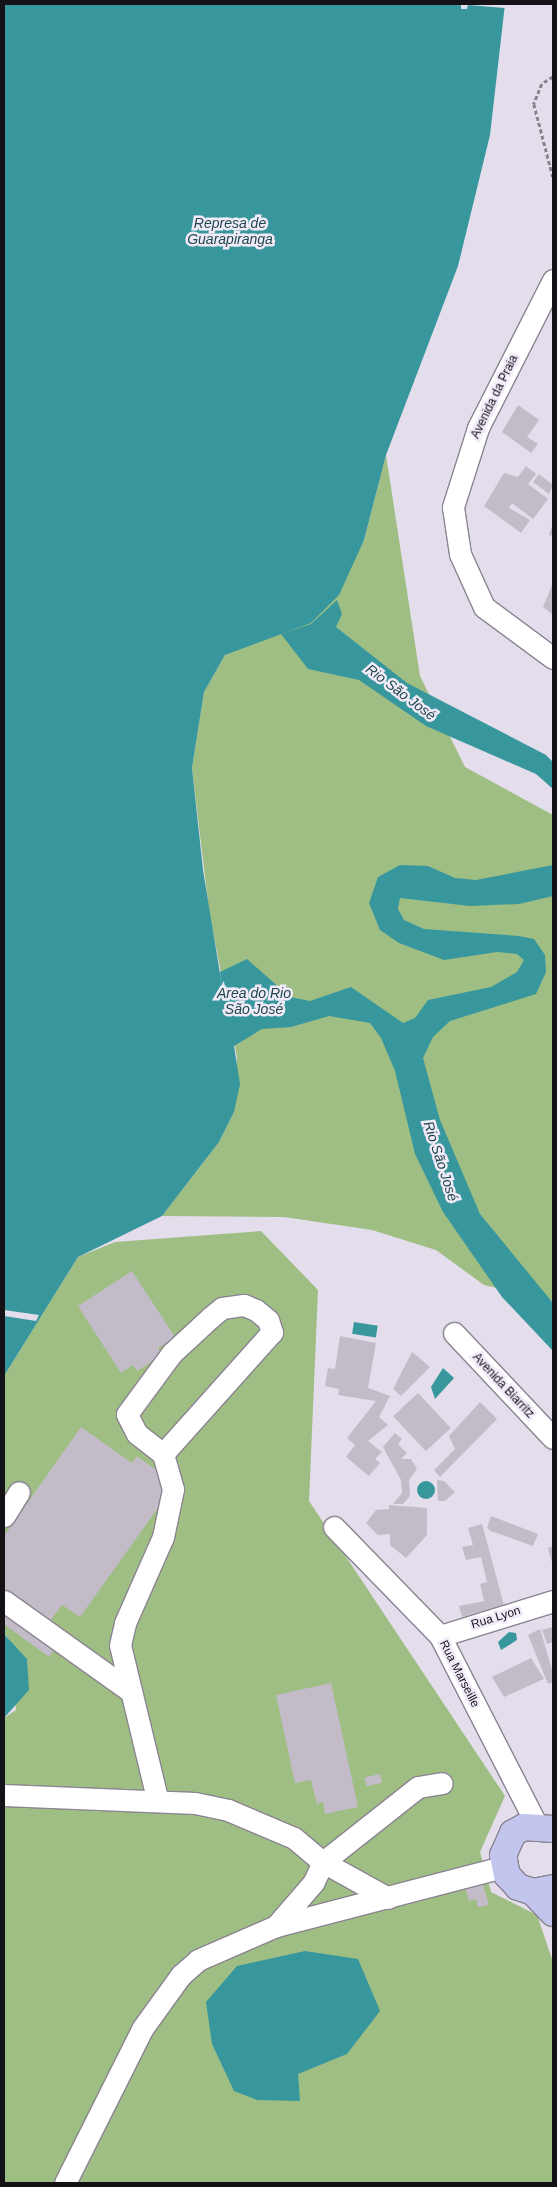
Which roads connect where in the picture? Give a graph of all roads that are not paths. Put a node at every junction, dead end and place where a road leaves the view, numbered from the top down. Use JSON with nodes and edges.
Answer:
{"nodes":[{"id":1,"x":553,"y":280,"type":"edge"},
{"id":2,"x":553,"y":658,"type":"edge"},
{"id":3,"x":454,"y":1333,"type":"dead end"},
{"id":4,"x":553,"y":1438,"type":"edge"},
{"id":5,"x":163,"y":1454,"type":"junction"},
{"id":6,"x":19,"y":1492,"type":"dead end"},
{"id":7,"x":4,"y":1516,"type":"edge"},
{"id":8,"x":334,"y":1527,"type":"dead end"},
{"id":9,"x":4,"y":1601,"type":"edge"},
{"id":10,"x":553,"y":1601,"type":"edge"},
{"id":11,"x":440,"y":1636,"type":"junction"},
{"id":12,"x":130,"y":1691,"type":"junction"},
{"id":13,"x":442,"y":1783,"type":"dead end"},
{"id":14,"x":4,"y":1795,"type":"edge"},
{"id":15,"x":157,"y":1798,"type":"junction"},
{"id":16,"x":534,"y":1829,"type":"edge"},
{"id":17,"x":323,"y":1862,"type":"junction"},
{"id":18,"x":505,"y":1871,"type":"junction"},
{"id":19,"x":543,"y":1890,"type":"edge"},
{"id":20,"x":388,"y":1898,"type":"junction"},
{"id":21,"x":553,"y":1913,"type":"edge"},
{"id":22,"x":276,"y":1926,"type":"junction"},
{"id":23,"x":65,"y":2183,"type":"edge"}],
"edges":[{"from":1,"to":2,"type":"street","name":"Avenida da Praia"},
{"from":3,"to":4,"type":"street","name":"Avenida Biarritz"},
{"from":5,"to":5,"type":"street"},
{"from":5,"to":12,"type":"street"},
{"from":6,"to":7,"type":"street"},
{"from":8,"to":11,"type":"street","name":"Rua Marseille"},
{"from":9,"to":12,"type":"street"},
{"from":10,"to":11,"type":"street","name":"Rua Lyon"},
{"from":11,"to":16,"type":"street","name":"Rua Marseille"},
{"from":12,"to":15,"type":"street"},
{"from":13,"to":17,"type":"street"},
{"from":14,"to":15,"type":"street"},
{"from":15,"to":17,"type":"street"},
{"from":16,"to":18,"type":"main road"},
{"from":17,"to":20,"type":"street"},
{"from":17,"to":22,"type":"street"},
{"from":18,"to":19,"type":"main road"},
{"from":18,"to":20,"type":"street"},
{"from":19,"to":21,"type":"main road"},
{"from":20,"to":22,"type":"street"},
{"from":22,"to":23,"type":"street"}]}
